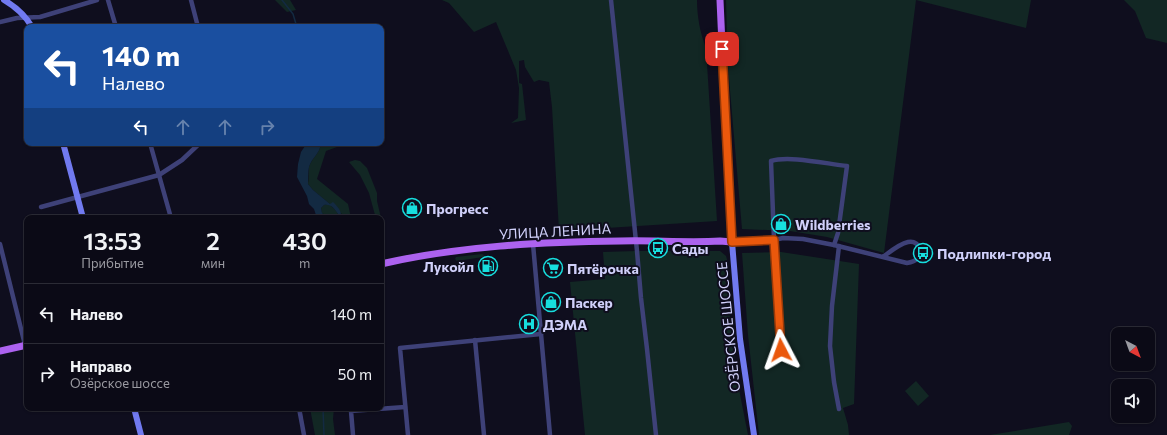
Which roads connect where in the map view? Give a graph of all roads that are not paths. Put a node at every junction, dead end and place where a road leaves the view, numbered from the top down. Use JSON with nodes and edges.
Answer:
{"nodes":[{"id":1,"x":4,"y":0,"type":"edge"},
{"id":2,"x":97,"y":0,"type":"edge"},
{"id":3,"x":108,"y":0,"type":"edge"},
{"id":4,"x":191,"y":0,"type":"edge"},
{"id":5,"x":611,"y":0,"type":"edge"},
{"id":6,"x":720,"y":0,"type":"edge"},
{"id":7,"x":27,"y":18,"type":"junction"},
{"id":8,"x":0,"y":22,"type":"edge"},
{"id":9,"x":30,"y":24,"type":"edge"},
{"id":10,"x":115,"y":24,"type":"edge"},
{"id":11,"x":197,"y":24,"type":"edge"},
{"id":12,"x":64,"y":146,"type":"edge"},
{"id":13,"x":151,"y":146,"type":"edge"},
{"id":14,"x":197,"y":146,"type":"edge"},
{"id":15,"x":159,"y":175,"type":"junction"},
{"id":16,"x":77,"y":197,"type":"junction"},
{"id":17,"x":41,"y":207,"type":"dead end"},
{"id":18,"x":82,"y":215,"type":"edge"},
{"id":19,"x":170,"y":215,"type":"edge"},
{"id":20,"x":774,"y":240,"type":"junction"},
{"id":21,"x":636,"y":241,"type":"junction"},
{"id":22,"x":732,"y":242,"type":"junction"},
{"id":23,"x":0,"y":244,"type":"edge"},
{"id":24,"x":533,"y":244,"type":"junction"},
{"id":25,"x":837,"y":246,"type":"junction"},
{"id":26,"x":883,"y":257,"type":"junction"},
{"id":27,"x":384,"y":263,"type":"edge"},
{"id":28,"x":541,"y":334,"type":"junction"},
{"id":29,"x":24,"y":337,"type":"edge"},
{"id":30,"x":475,"y":340,"type":"junction"},
{"id":31,"x":24,"y":345,"type":"edge"},
{"id":32,"x":781,"y":350,"type":"dead end"},
{"id":33,"x":0,"y":351,"type":"edge"},
{"id":34,"x":405,"y":407,"type":"junction"},
{"id":35,"x":384,"y":409,"type":"edge"},
{"id":36,"x":839,"y":409,"type":"dead end"},
{"id":37,"x":135,"y":411,"type":"edge"},
{"id":38,"x":300,"y":411,"type":"edge"},
{"id":39,"x":351,"y":411,"type":"edge"},
{"id":40,"x":140,"y":435,"type":"edge"},
{"id":41,"x":304,"y":435,"type":"edge"},
{"id":42,"x":353,"y":435,"type":"edge"},
{"id":43,"x":408,"y":435,"type":"edge"},
{"id":44,"x":484,"y":435,"type":"edge"},
{"id":45,"x":550,"y":435,"type":"edge"},
{"id":46,"x":656,"y":435,"type":"edge"},
{"id":47,"x":754,"y":435,"type":"edge"}],
"edges":[{"from":1,"to":7,"type":"main road"},
{"from":2,"to":7,"type":"street"},
{"from":3,"to":10,"type":"street"},
{"from":4,"to":11,"type":"street"},
{"from":5,"to":21,"type":"street"},
{"from":6,"to":22,"type":"main road","name":"ОЗЁРСКОЕ ШОССЕ"},
{"from":7,"to":8,"type":"street"},
{"from":7,"to":9,"type":"main road"},
{"from":12,"to":16,"type":"main road"},
{"from":13,"to":15,"type":"street"},
{"from":14,"to":15,"type":"street"},
{"from":15,"to":16,"type":"street"},
{"from":15,"to":19,"type":"street"},
{"from":16,"to":17,"type":"street"},
{"from":16,"to":18,"type":"main road"},
{"from":20,"to":22,"type":"street"},
{"from":20,"to":25,"type":"street"},
{"from":20,"to":25,"type":"street"},
{"from":20,"to":32,"type":"street"},
{"from":21,"to":22,"type":"main road","name":"УЛИЦА ЛЕНИНА"},
{"from":21,"to":24,"type":"main road","name":"УЛИЦА ЛЕНИНА"},
{"from":21,"to":46,"type":"street"},
{"from":22,"to":47,"type":"main road","name":"ОЗЁРСКОЕ ШОССЕ"},
{"from":23,"to":29,"type":"street"},
{"from":24,"to":27,"type":"main road","name":"УЛИЦА ЛЕНИНА"},
{"from":24,"to":28,"type":"street"},
{"from":25,"to":26,"type":"street"},
{"from":25,"to":36,"type":"street"},
{"from":26,"to":26,"type":"street"},
{"from":28,"to":30,"type":"street"},
{"from":28,"to":45,"type":"street"},
{"from":30,"to":34,"type":"street"},
{"from":30,"to":44,"type":"street"},
{"from":31,"to":33,"type":"main road"},
{"from":34,"to":35,"type":"street"},
{"from":34,"to":43,"type":"street"},
{"from":37,"to":40,"type":"main road"},
{"from":38,"to":41,"type":"street"},
{"from":39,"to":42,"type":"street"}]}
